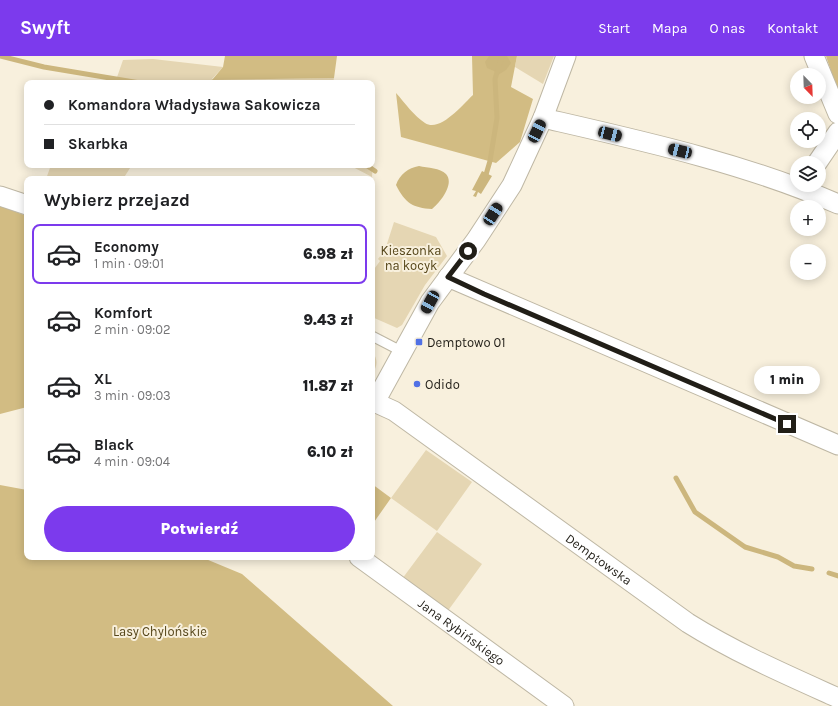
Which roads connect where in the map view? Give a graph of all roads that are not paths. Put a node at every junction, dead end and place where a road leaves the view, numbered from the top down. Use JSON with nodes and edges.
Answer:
{"nodes":[{"id":1,"x":566,"y":56,"type":"edge"},
{"id":2,"x":814,"y":56,"type":"edge"},
{"id":3,"x":838,"y":114,"type":"edge"},
{"id":4,"x":543,"y":118,"type":"junction"},
{"id":5,"x":838,"y":132,"type":"edge"},
{"id":6,"x":822,"y":156,"type":"edge"},
{"id":7,"x":790,"y":183,"type":"edge"},
{"id":8,"x":813,"y":192,"type":"edge"},
{"id":9,"x":0,"y":196,"type":"edge"},
{"id":10,"x":24,"y":204,"type":"edge"},
{"id":11,"x":838,"y":204,"type":"edge"},
{"id":12,"x":448,"y":277,"type":"junction"},
{"id":13,"x":375,"y":338,"type":"edge"},
{"id":14,"x":403,"y":352,"type":"junction"},
{"id":15,"x":375,"y":399,"type":"edge"},
{"id":16,"x":375,"y":403,"type":"edge"},
{"id":17,"x":838,"y":445,"type":"edge"},
{"id":18,"x":363,"y":560,"type":"edge"},
{"id":19,"x":838,"y":698,"type":"edge"},
{"id":20,"x":564,"y":706,"type":"edge"}],
"edges":[{"from":1,"to":4,"type":"street"},
{"from":2,"to":3,"type":"street"},
{"from":4,"to":7,"type":"street"},
{"from":4,"to":12,"type":"street"},
{"from":5,"to":6,"type":"street"},
{"from":8,"to":11,"type":"street"},
{"from":9,"to":10,"type":"street"},
{"from":12,"to":14,"type":"street"},
{"from":12,"to":17,"type":"street"},
{"from":13,"to":14,"type":"lane"},
{"from":14,"to":15,"type":"street"},
{"from":16,"to":19,"type":"street","name":"Demptowska"},
{"from":18,"to":20,"type":"street","name":"Jana Rybińskiego"}]}
